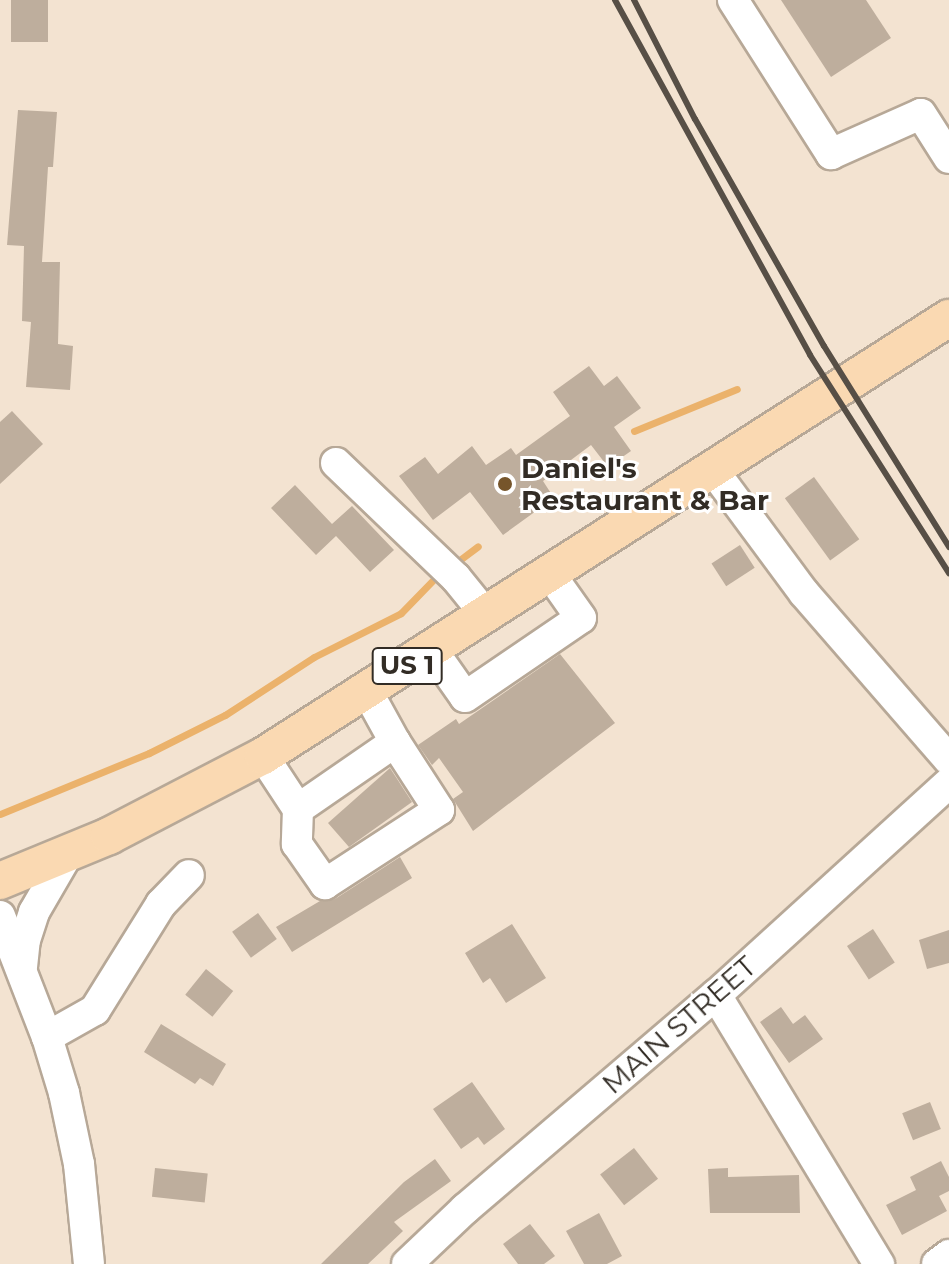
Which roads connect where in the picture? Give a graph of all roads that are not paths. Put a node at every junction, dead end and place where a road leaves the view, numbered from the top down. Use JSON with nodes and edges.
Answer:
{"nodes":[{"id":1,"x":733,"y":0,"type":"edge"},
{"id":2,"x":949,"y":158,"type":"edge"},
{"id":3,"x":949,"y":318,"type":"edge"},
{"id":4,"x":336,"y":463,"type":"dead end"},
{"id":5,"x":713,"y":470,"type":"junction"},
{"id":6,"x":550,"y":574,"type":"junction"},
{"id":7,"x":486,"y":615,"type":"junction"},
{"id":8,"x":432,"y":650,"type":"junction"},
{"id":9,"x":367,"y":691,"type":"junction"},
{"id":10,"x":395,"y":742,"type":"junction"},
{"id":11,"x":263,"y":756,"type":"junction"},
{"id":12,"x":949,"y":760,"type":"edge"},
{"id":13,"x":949,"y":783,"type":"edge"},
{"id":14,"x":298,"y":809,"type":"junction"},
{"id":15,"x":67,"y":855,"type":"junction"},
{"id":16,"x":189,"y":875,"type":"dead end"},
{"id":17,"x":0,"y":881,"type":"edge"},
{"id":18,"x":0,"y":916,"type":"edge"},
{"id":19,"x":22,"y":969,"type":"junction"},
{"id":20,"x":716,"y":995,"type":"junction"},
{"id":21,"x":47,"y":1037,"type":"junction"},
{"id":22,"x":949,"y":1255,"type":"edge"},
{"id":23,"x":89,"y":1264,"type":"edge"},
{"id":24,"x":407,"y":1264,"type":"edge"},
{"id":25,"x":879,"y":1264,"type":"edge"},
{"id":26,"x":937,"y":1264,"type":"edge"}],
"edges":[{"from":1,"to":2,"type":"street"},
{"from":3,"to":5,"type":"main road","number":"US 1"},
{"from":4,"to":7,"type":"street"},
{"from":5,"to":6,"type":"main road","number":"US 1"},
{"from":5,"to":12,"type":"street"},
{"from":6,"to":7,"type":"main road","number":"US 1"},
{"from":6,"to":8,"type":"street"},
{"from":7,"to":8,"type":"main road","number":"US 1"},
{"from":8,"to":9,"type":"main road","number":"US 1"},
{"from":9,"to":10,"type":"street"},
{"from":9,"to":11,"type":"main road","number":"US 1"},
{"from":10,"to":14,"type":"street"},
{"from":10,"to":14,"type":"street"},
{"from":11,"to":14,"type":"street"},
{"from":11,"to":15,"type":"main road","number":"US 1"},
{"from":13,"to":20,"type":"street","name":"MAIN STREET"},
{"from":15,"to":17,"type":"main road","number":"US 1"},
{"from":15,"to":19,"type":"street"},
{"from":16,"to":21,"type":"street"},
{"from":18,"to":19,"type":"street"},
{"from":19,"to":21,"type":"street"},
{"from":20,"to":24,"type":"street","name":"MAIN STREET"},
{"from":20,"to":25,"type":"street"},
{"from":21,"to":23,"type":"street"},
{"from":22,"to":26,"type":"street"}]}
